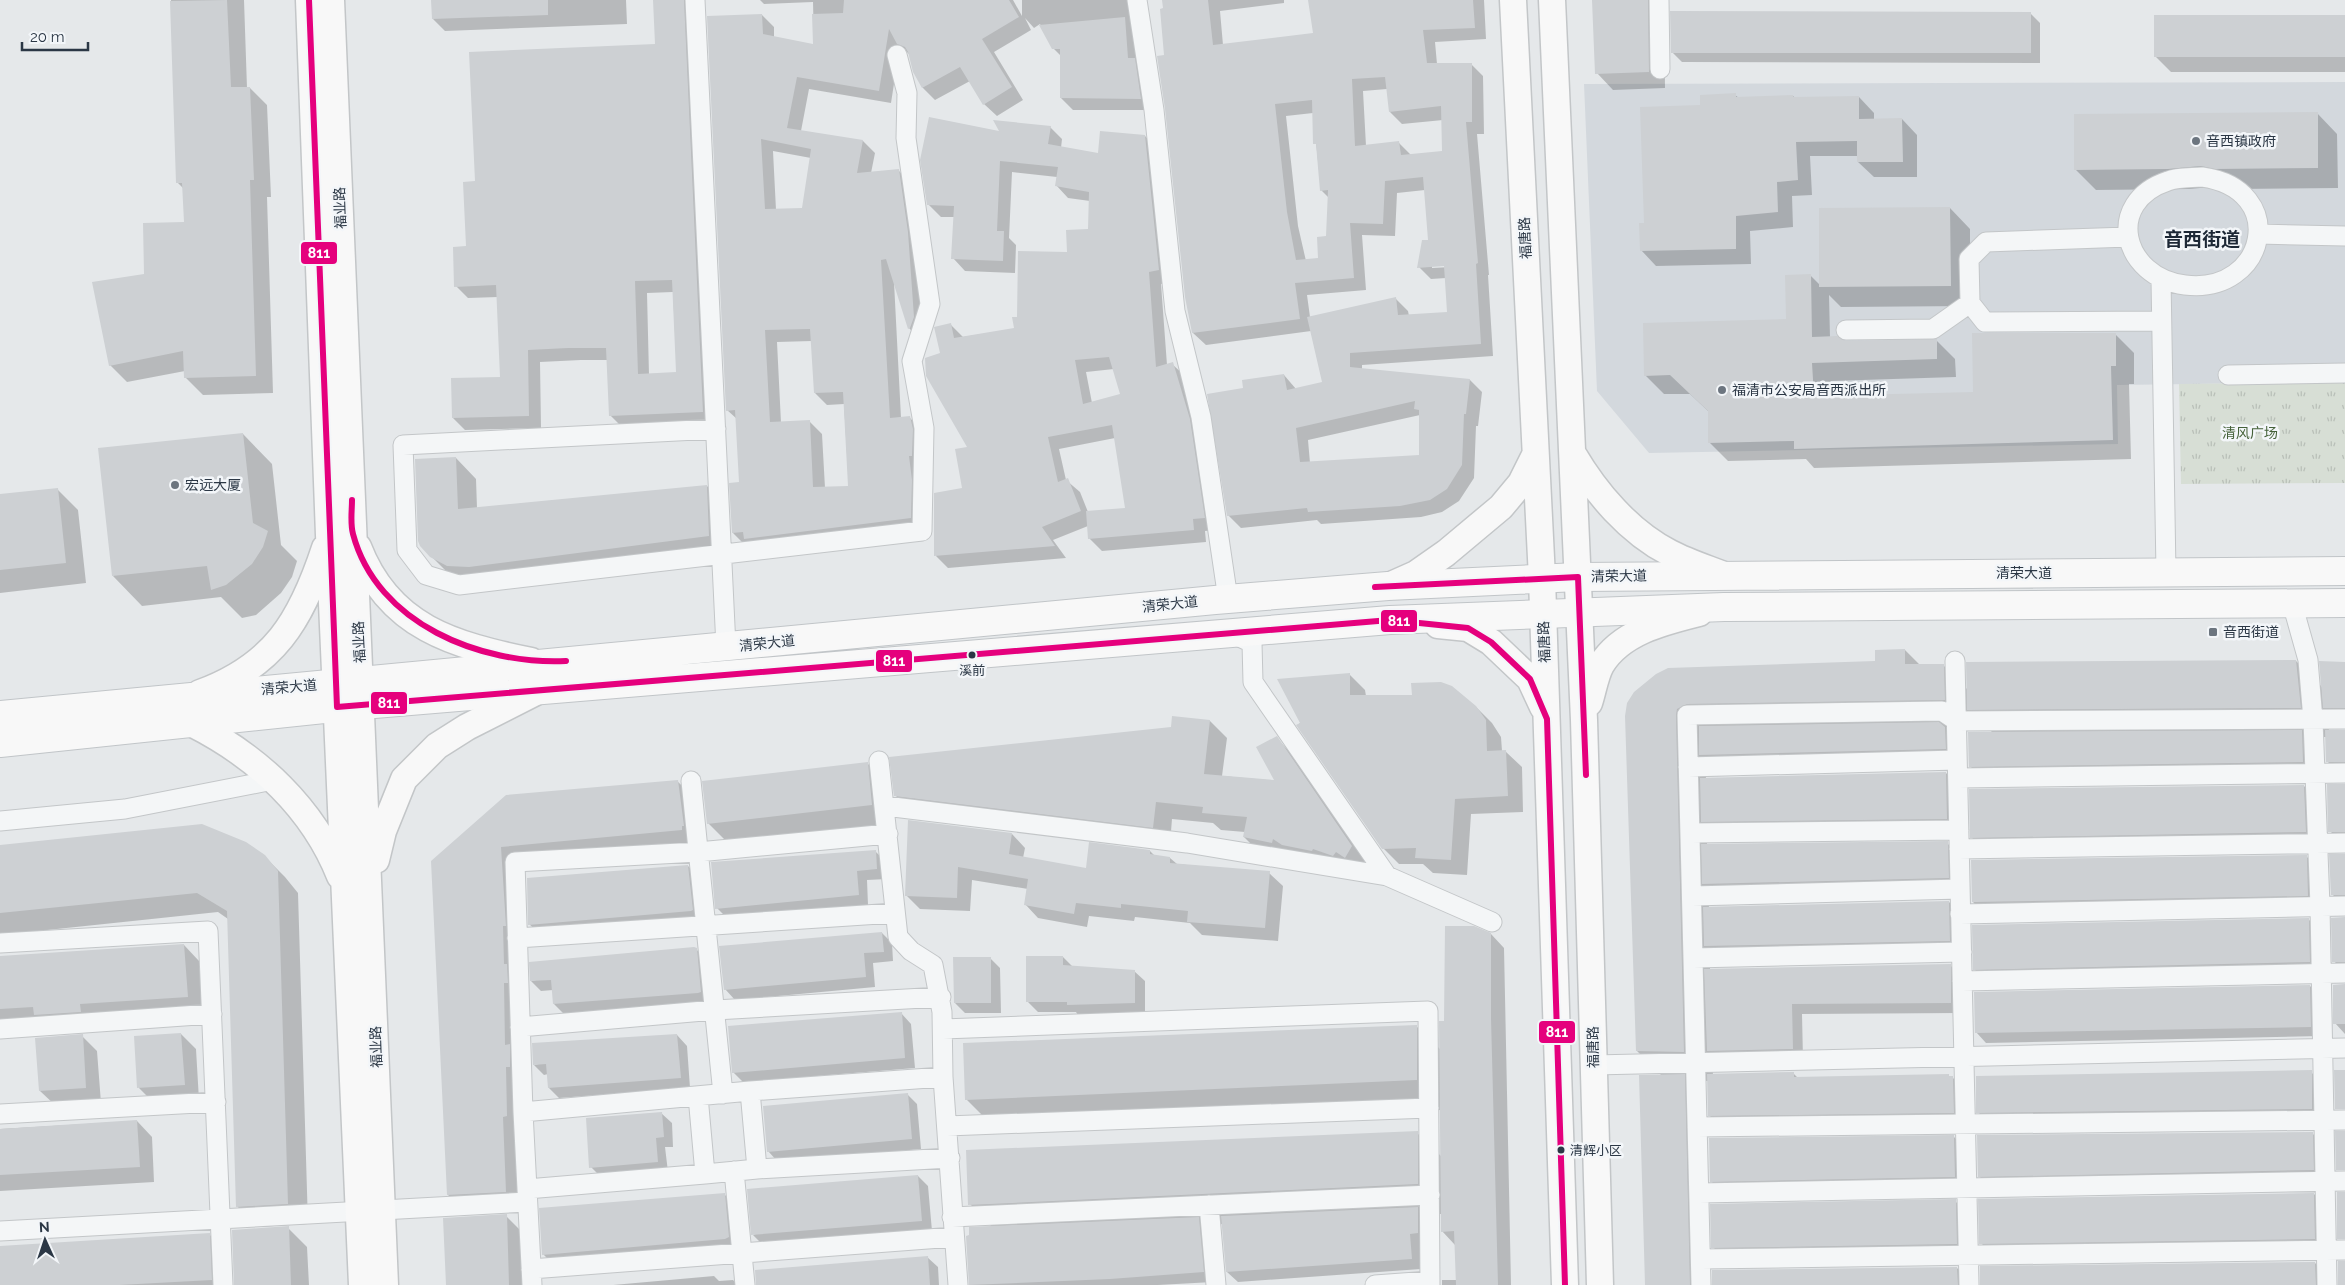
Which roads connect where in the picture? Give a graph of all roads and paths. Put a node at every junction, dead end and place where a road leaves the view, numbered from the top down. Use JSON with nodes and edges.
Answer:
{"nodes":[{"id":1,"x":309,"y":0,"type":"edge"},
{"id":2,"x":331,"y":0,"type":"edge"},
{"id":3,"x":696,"y":0,"type":"edge"},
{"id":4,"x":1137,"y":0,"type":"edge"},
{"id":5,"x":1513,"y":0,"type":"edge"},
{"id":6,"x":1552,"y":0,"type":"edge"},
{"id":7,"x":1659,"y":0,"type":"edge"},
{"id":8,"x":898,"y":54,"type":"dead end"},
{"id":9,"x":1660,"y":69,"type":"dead end"},
{"id":10,"x":2258,"y":234,"type":"junction"},
{"id":11,"x":2345,"y":236,"type":"edge"},
{"id":12,"x":2128,"y":237,"type":"junction"},
{"id":13,"x":2161,"y":279,"type":"junction"},
{"id":14,"x":1970,"y":303,"type":"junction"},
{"id":15,"x":2162,"y":321,"type":"junction"},
{"id":16,"x":1846,"y":330,"type":"dead end"},
{"id":17,"x":2345,"y":373,"type":"edge"},
{"id":18,"x":2228,"y":375,"type":"dead end"},
{"id":19,"x":716,"y":429,"type":"junction"},
{"id":20,"x":1572,"y":453,"type":"junction"},
{"id":21,"x":1536,"y":454,"type":"junction"},
{"id":22,"x":341,"y":534,"type":"junction"},
{"id":23,"x":722,"y":553,"type":"junction"},
{"id":24,"x":2345,"y":570,"type":"edge"},
{"id":25,"x":2166,"y":572,"type":"junction"},
{"id":26,"x":1725,"y":575,"type":"junction"},
{"id":27,"x":1578,"y":577,"type":"junction"},
{"id":28,"x":1542,"y":578,"type":"junction"},
{"id":29,"x":1388,"y":586,"type":"junction"},
{"id":30,"x":1228,"y":599,"type":"junction"},
{"id":31,"x":2345,"y":603,"type":"edge"},
{"id":32,"x":2292,"y":604,"type":"junction"},
{"id":33,"x":1724,"y":607,"type":"junction"},
{"id":34,"x":1580,"y":613,"type":"junction"},
{"id":35,"x":1543,"y":614,"type":"junction"},
{"id":36,"x":1390,"y":620,"type":"junction"},
{"id":37,"x":1230,"y":632,"type":"junction"},
{"id":38,"x":726,"y":647,"type":"junction"},
{"id":39,"x":1955,"y":661,"type":"dead end"},
{"id":40,"x":542,"y":676,"type":"junction"},
{"id":41,"x":349,"y":693,"type":"junction"},
{"id":42,"x":192,"y":696,"type":"junction"},
{"id":43,"x":0,"y":715,"type":"edge"},
{"id":44,"x":1547,"y":719,"type":"junction"},
{"id":45,"x":2345,"y":719,"type":"edge"},
{"id":46,"x":1584,"y":720,"type":"junction"},
{"id":47,"x":2313,"y":720,"type":"junction"},
{"id":48,"x":1957,"y":721,"type":"junction"},
{"id":49,"x":193,"y":724,"type":"junction"},
{"id":50,"x":0,"y":744,"type":"edge"},
{"id":51,"x":879,"y":760,"type":"dead end"},
{"id":52,"x":1688,"y":767,"type":"junction"},
{"id":53,"x":1957,"y":769,"type":"junction"},
{"id":54,"x":2345,"y":773,"type":"edge"},
{"id":55,"x":2316,"y":774,"type":"junction"},
{"id":56,"x":273,"y":780,"type":"junction"},
{"id":57,"x":691,"y":781,"type":"dead end"},
{"id":58,"x":885,"y":806,"type":"junction"},
{"id":59,"x":0,"y":821,"type":"edge"},
{"id":60,"x":1959,"y":830,"type":"junction"},
{"id":61,"x":1690,"y":832,"type":"junction"},
{"id":62,"x":888,"y":834,"type":"junction"},
{"id":63,"x":2345,"y":843,"type":"edge"},
{"id":64,"x":2318,"y":844,"type":"junction"},
{"id":65,"x":1960,"y":849,"type":"junction"},
{"id":66,"x":698,"y":852,"type":"junction"},
{"id":67,"x":1387,"y":876,"type":"junction"},
{"id":68,"x":1960,"y":889,"type":"junction"},
{"id":69,"x":357,"y":892,"type":"junction"},
{"id":70,"x":1692,"y":896,"type":"junction"},
{"id":71,"x":2320,"y":906,"type":"junction"},
{"id":72,"x":2345,"y":906,"type":"edge"},
{"id":73,"x":895,"y":913,"type":"junction"},
{"id":74,"x":1960,"y":914,"type":"junction"},
{"id":75,"x":1492,"y":922,"type":"dead end"},
{"id":76,"x":706,"y":924,"type":"junction"},
{"id":77,"x":517,"y":938,"type":"junction"},
{"id":78,"x":0,"y":943,"type":"edge"},
{"id":79,"x":1962,"y":952,"type":"junction"},
{"id":80,"x":1693,"y":958,"type":"junction"},
{"id":81,"x":2322,"y":973,"type":"junction"},
{"id":82,"x":2345,"y":973,"type":"edge"},
{"id":83,"x":1962,"y":981,"type":"junction"},
{"id":84,"x":940,"y":997,"type":"junction"},
{"id":85,"x":715,"y":1010,"type":"junction"},
{"id":86,"x":212,"y":1014,"type":"junction"},
{"id":87,"x":520,"y":1027,"type":"junction"},
{"id":88,"x":0,"y":1029,"type":"edge"},
{"id":89,"x":943,"y":1029,"type":"junction"},
{"id":90,"x":2323,"y":1048,"type":"junction"},
{"id":91,"x":2345,"y":1048,"type":"edge"},
{"id":92,"x":1963,"y":1056,"type":"junction"},
{"id":93,"x":1695,"y":1063,"type":"junction"},
{"id":94,"x":1594,"y":1065,"type":"junction"},
{"id":95,"x":943,"y":1077,"type":"junction"},
{"id":96,"x":750,"y":1091,"type":"junction"},
{"id":97,"x":723,"y":1094,"type":"junction"},
{"id":98,"x":698,"y":1096,"type":"junction"},
{"id":99,"x":216,"y":1102,"type":"junction"},
{"id":100,"x":1429,"y":1108,"type":"junction"},
{"id":101,"x":523,"y":1112,"type":"junction"},
{"id":102,"x":0,"y":1114,"type":"edge"},
{"id":103,"x":2345,"y":1120,"type":"edge"},
{"id":104,"x":2323,"y":1121,"type":"junction"},
{"id":105,"x":1965,"y":1125,"type":"junction"},
{"id":106,"x":947,"y":1126,"type":"junction"},
{"id":107,"x":1697,"y":1128,"type":"junction"},
{"id":108,"x":950,"y":1158,"type":"junction"},
{"id":109,"x":757,"y":1169,"type":"junction"},
{"id":110,"x":734,"y":1171,"type":"junction"},
{"id":111,"x":705,"y":1174,"type":"junction"},
{"id":112,"x":2324,"y":1182,"type":"junction"},
{"id":113,"x":2345,"y":1182,"type":"edge"},
{"id":114,"x":1966,"y":1188,"type":"junction"},
{"id":115,"x":1699,"y":1192,"type":"junction"},
{"id":116,"x":527,"y":1195,"type":"junction"},
{"id":117,"x":1430,"y":1195,"type":"junction"},
{"id":118,"x":1209,"y":1205,"type":"junction"},
{"id":119,"x":371,"y":1211,"type":"junction"},
{"id":120,"x":952,"y":1217,"type":"junction"},
{"id":121,"x":222,"y":1219,"type":"junction"},
{"id":122,"x":0,"y":1231,"type":"edge"},
{"id":123,"x":954,"y":1237,"type":"junction"},
{"id":124,"x":2345,"y":1250,"type":"edge"},
{"id":125,"x":742,"y":1251,"type":"junction"},
{"id":126,"x":2325,"y":1251,"type":"junction"},
{"id":127,"x":1968,"y":1254,"type":"junction"},
{"id":128,"x":1701,"y":1259,"type":"junction"},
{"id":129,"x":531,"y":1277,"type":"edge"},
{"id":130,"x":1430,"y":1283,"type":"edge"},
{"id":131,"x":224,"y":1285,"type":"edge"},
{"id":132,"x":362,"y":1285,"type":"edge"},
{"id":133,"x":385,"y":1285,"type":"edge"},
{"id":134,"x":745,"y":1285,"type":"edge"},
{"id":135,"x":958,"y":1285,"type":"edge"},
{"id":136,"x":1216,"y":1285,"type":"edge"},
{"id":137,"x":1375,"y":1285,"type":"edge"},
{"id":138,"x":1565,"y":1285,"type":"edge"},
{"id":139,"x":1600,"y":1285,"type":"edge"},
{"id":140,"x":1701,"y":1285,"type":"edge"},
{"id":141,"x":1969,"y":1285,"type":"edge"},
{"id":142,"x":2327,"y":1285,"type":"edge"}],
"edges":[{"from":1,"to":22,"type":"street","name":"福业路"},
{"from":2,"to":22,"type":"street","name":"福业路"},
{"from":3,"to":19,"type":"street"},
{"from":4,"to":30,"type":"street"},
{"from":5,"to":21,"type":"street","name":"福唐路"},
{"from":6,"to":20,"type":"street","name":"福唐路"},
{"from":7,"to":9,"type":"street"},
{"from":8,"to":23,"type":"street"},
{"from":10,"to":11,"type":"street"},
{"from":10,"to":12,"type":"street"},
{"from":10,"to":13,"type":"street"},
{"from":12,"to":13,"type":"street"},
{"from":12,"to":14,"type":"street"},
{"from":13,"to":15,"type":"street"},
{"from":14,"to":15,"type":"street"},
{"from":14,"to":16,"type":"street"},
{"from":15,"to":25,"type":"street"},
{"from":17,"to":18,"type":"street"},
{"from":19,"to":23,"type":"street"},
{"from":19,"to":23,"type":"street"},
{"from":20,"to":26,"type":"street"},
{"from":20,"to":27,"type":"street","name":"福唐路"},
{"from":21,"to":28,"type":"street","name":"福唐路"},
{"from":21,"to":29,"type":"street"},
{"from":22,"to":40,"type":"street"},
{"from":22,"to":41,"type":"street","name":"福业路"},
{"from":22,"to":42,"type":"street"},
{"from":23,"to":38,"type":"street"},
{"from":24,"to":25,"type":"main road","name":"清荣大道"},
{"from":25,"to":26,"type":"main road","name":"清荣大道"},
{"from":26,"to":27,"type":"main road","name":"清荣大道"},
{"from":27,"to":28,"type":"main road","name":"清荣大道"},
{"from":27,"to":34,"type":"street","name":"福唐路"},
{"from":28,"to":29,"type":"main road","name":"清荣大道"},
{"from":28,"to":35,"type":"street","name":"福唐路"},
{"from":29,"to":30,"type":"main road","name":"清荣大道"},
{"from":30,"to":38,"type":"main road","name":"清荣大道"},
{"from":31,"to":32,"type":"main road","name":"清荣大道"},
{"from":32,"to":33,"type":"main road","name":"清荣大道"},
{"from":32,"to":47,"type":"street"},
{"from":33,"to":34,"type":"main road","name":"清荣大道"},
{"from":33,"to":46,"type":"street"},
{"from":34,"to":35,"type":"main road","name":"清荣大道"},
{"from":34,"to":46,"type":"street","name":"福唐路"},
{"from":35,"to":36,"type":"main road","name":"清荣大道"},
{"from":35,"to":44,"type":"street","name":"福唐路"},
{"from":36,"to":37,"type":"main road","name":"清荣大道"},
{"from":36,"to":44,"type":"street"},
{"from":37,"to":40,"type":"main road","name":"清荣大道"},
{"from":37,"to":67,"type":"street"},
{"from":38,"to":40,"type":"main road","name":"清荣大道"},
{"from":39,"to":48,"type":"street"},
{"from":40,"to":41,"type":"main road","name":"清荣大道"},
{"from":40,"to":69,"type":"street"},
{"from":41,"to":42,"type":"main road","name":"清荣大道"},
{"from":41,"to":49,"type":"main road","name":"清荣大道"},
{"from":41,"to":69,"type":"street","name":"福业路"},
{"from":42,"to":43,"type":"main road","name":"清荣大道"},
{"from":44,"to":138,"type":"street","name":"福唐路"},
{"from":45,"to":47,"type":"street"},
{"from":46,"to":94,"type":"street","name":"福唐路"},
{"from":47,"to":48,"type":"street"},
{"from":47,"to":55,"type":"street"},
{"from":48,"to":52,"type":"street"},
{"from":48,"to":53,"type":"street"},
{"from":49,"to":50,"type":"main road","name":"清荣大道"},
{"from":49,"to":56,"type":"street"},
{"from":51,"to":58,"type":"street"},
{"from":52,"to":53,"type":"street"},
{"from":52,"to":61,"type":"street"},
{"from":53,"to":55,"type":"street"},
{"from":53,"to":60,"type":"street"},
{"from":54,"to":55,"type":"street"},
{"from":55,"to":64,"type":"street"},
{"from":56,"to":59,"type":"street"},
{"from":56,"to":69,"type":"street"},
{"from":57,"to":66,"type":"street"},
{"from":58,"to":62,"type":"street"},
{"from":58,"to":67,"type":"street"},
{"from":60,"to":61,"type":"street"},
{"from":60,"to":65,"type":"street"},
{"from":61,"to":70,"type":"street"},
{"from":62,"to":66,"type":"street"},
{"from":62,"to":73,"type":"street"},
{"from":63,"to":64,"type":"street"},
{"from":64,"to":65,"type":"street"},
{"from":64,"to":71,"type":"street"},
{"from":65,"to":68,"type":"street"},
{"from":66,"to":76,"type":"street"},
{"from":66,"to":77,"type":"street"},
{"from":67,"to":75,"type":"street"},
{"from":68,"to":70,"type":"street"},
{"from":68,"to":74,"type":"street"},
{"from":69,"to":119,"type":"street","name":"福业路"},
{"from":70,"to":80,"type":"street"},
{"from":71,"to":72,"type":"street"},
{"from":71,"to":74,"type":"street"},
{"from":71,"to":81,"type":"street"},
{"from":73,"to":76,"type":"street"},
{"from":73,"to":84,"type":"street"},
{"from":74,"to":79,"type":"street"},
{"from":76,"to":77,"type":"street"},
{"from":76,"to":85,"type":"street"},
{"from":77,"to":87,"type":"street"},
{"from":78,"to":86,"type":"street"},
{"from":79,"to":80,"type":"street"},
{"from":79,"to":83,"type":"street"},
{"from":80,"to":93,"type":"street"},
{"from":81,"to":82,"type":"street"},
{"from":81,"to":83,"type":"street"},
{"from":81,"to":90,"type":"street"},
{"from":83,"to":92,"type":"street"},
{"from":84,"to":85,"type":"street"},
{"from":84,"to":89,"type":"street"},
{"from":85,"to":87,"type":"street"},
{"from":85,"to":97,"type":"street"},
{"from":86,"to":88,"type":"street"},
{"from":86,"to":99,"type":"street"},
{"from":87,"to":101,"type":"street"},
{"from":89,"to":95,"type":"street"},
{"from":89,"to":100,"type":"street"},
{"from":90,"to":91,"type":"street"},
{"from":90,"to":92,"type":"street"},
{"from":90,"to":104,"type":"street"},
{"from":92,"to":93,"type":"street"},
{"from":92,"to":105,"type":"street"},
{"from":93,"to":94,"type":"street"},
{"from":93,"to":107,"type":"street"},
{"from":94,"to":139,"type":"street","name":"福唐路"},
{"from":95,"to":96,"type":"street"},
{"from":95,"to":106,"type":"street"},
{"from":96,"to":97,"type":"street"},
{"from":96,"to":109,"type":"street"},
{"from":97,"to":98,"type":"street"},
{"from":98,"to":101,"type":"street"},
{"from":98,"to":111,"type":"street"},
{"from":99,"to":102,"type":"street"},
{"from":99,"to":121,"type":"street"},
{"from":100,"to":106,"type":"street"},
{"from":100,"to":117,"type":"street"},
{"from":101,"to":116,"type":"street"},
{"from":103,"to":104,"type":"street"},
{"from":104,"to":105,"type":"street"},
{"from":104,"to":112,"type":"street"},
{"from":105,"to":107,"type":"street"},
{"from":105,"to":114,"type":"street"},
{"from":106,"to":108,"type":"street"},
{"from":107,"to":115,"type":"street"},
{"from":108,"to":109,"type":"street"},
{"from":108,"to":120,"type":"street"},
{"from":109,"to":110,"type":"street"},
{"from":110,"to":111,"type":"street"},
{"from":110,"to":125,"type":"street"},
{"from":111,"to":116,"type":"street"},
{"from":112,"to":113,"type":"street"},
{"from":112,"to":114,"type":"street"},
{"from":112,"to":126,"type":"street"},
{"from":114,"to":115,"type":"street"},
{"from":114,"to":127,"type":"street"},
{"from":115,"to":128,"type":"street"},
{"from":116,"to":119,"type":"street"},
{"from":116,"to":129,"type":"street"},
{"from":117,"to":118,"type":"street"},
{"from":117,"to":130,"type":"street"},
{"from":118,"to":120,"type":"street"},
{"from":118,"to":136,"type":"street"},
{"from":119,"to":121,"type":"street"},
{"from":119,"to":132,"type":"street","name":"福业路"},
{"from":119,"to":133,"type":"street","name":"福业路"},
{"from":120,"to":123,"type":"street"},
{"from":121,"to":122,"type":"street"},
{"from":121,"to":131,"type":"street"},
{"from":123,"to":125,"type":"street"},
{"from":123,"to":135,"type":"street"},
{"from":124,"to":126,"type":"street"},
{"from":125,"to":129,"type":"street"},
{"from":125,"to":134,"type":"street"},
{"from":126,"to":127,"type":"street"},
{"from":126,"to":142,"type":"street"},
{"from":127,"to":128,"type":"street"},
{"from":127,"to":141,"type":"street"},
{"from":128,"to":140,"type":"street"},
{"from":130,"to":137,"type":"street"}]}
